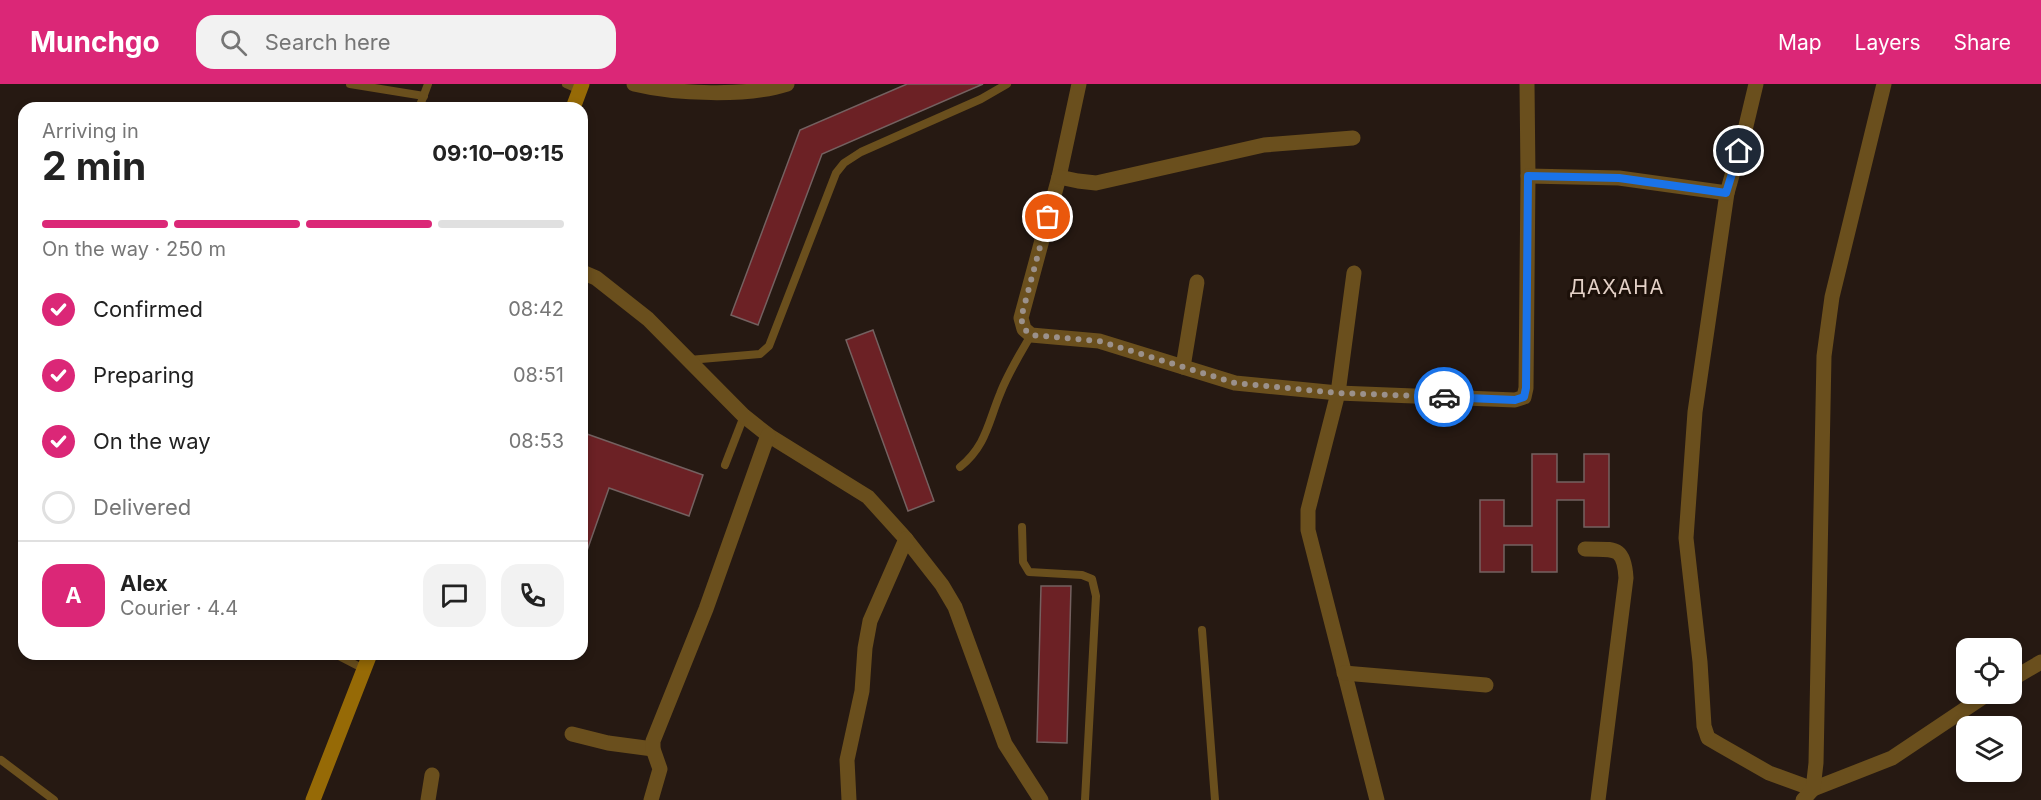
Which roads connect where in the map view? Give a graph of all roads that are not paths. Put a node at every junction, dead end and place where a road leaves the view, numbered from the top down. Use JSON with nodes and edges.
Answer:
{"nodes":[{"id":1,"x":350,"y":84,"type":"edge"},
{"id":2,"x":429,"y":84,"type":"edge"},
{"id":3,"x":634,"y":84,"type":"edge"},
{"id":4,"x":787,"y":84,"type":"edge"},
{"id":5,"x":1007,"y":84,"type":"edge"},
{"id":6,"x":1079,"y":84,"type":"edge"},
{"id":7,"x":1527,"y":84,"type":"edge"},
{"id":8,"x":1756,"y":84,"type":"edge"},
{"id":9,"x":1884,"y":84,"type":"edge"},
{"id":10,"x":576,"y":86,"type":"edge"},
{"id":11,"x":424,"y":96,"type":"junction"},
{"id":12,"x":422,"y":102,"type":"edge"},
{"id":13,"x":574,"y":102,"type":"edge"},
{"id":14,"x":1353,"y":138,"type":"dead end"},
{"id":15,"x":1528,"y":176,"type":"junction"},
{"id":16,"x":1059,"y":177,"type":"junction"},
{"id":17,"x":1726,"y":193,"type":"junction"},
{"id":18,"x":1354,"y":273,"type":"dead end"},
{"id":19,"x":588,"y":275,"type":"edge"},
{"id":20,"x":1197,"y":282,"type":"dead end"},
{"id":21,"x":1031,"y":335,"type":"junction"},
{"id":22,"x":689,"y":360,"type":"junction"},
{"id":23,"x":1183,"y":367,"type":"junction"},
{"id":24,"x":1338,"y":393,"type":"junction"},
{"id":25,"x":744,"y":416,"type":"junction"},
{"id":26,"x":768,"y":435,"type":"junction"},
{"id":27,"x":724,"y":465,"type":"dead end"},
{"id":28,"x":960,"y":467,"type":"dead end"},
{"id":29,"x":1022,"y":527,"type":"dead end"},
{"id":30,"x":906,"y":539,"type":"junction"},
{"id":31,"x":1585,"y":549,"type":"dead end"},
{"id":32,"x":1202,"y":630,"type":"dead end"},
{"id":33,"x":347,"y":660,"type":"edge"},
{"id":34,"x":368,"y":660,"type":"edge"},
{"id":35,"x":2041,"y":662,"type":"edge"},
{"id":36,"x":364,"y":669,"type":"junction"},
{"id":37,"x":1344,"y":673,"type":"junction"},
{"id":38,"x":2022,"y":673,"type":"edge"},
{"id":39,"x":1486,"y":685,"type":"dead end"},
{"id":40,"x":1973,"y":704,"type":"edge"},
{"id":41,"x":572,"y":734,"type":"dead end"},
{"id":42,"x":653,"y":749,"type":"junction"},
{"id":43,"x":0,"y":760,"type":"edge"},
{"id":44,"x":432,"y":775,"type":"dead end"},
{"id":45,"x":1808,"y":794,"type":"edge"},
{"id":46,"x":54,"y":800,"type":"edge"},
{"id":47,"x":313,"y":800,"type":"edge"},
{"id":48,"x":428,"y":800,"type":"edge"},
{"id":49,"x":651,"y":800,"type":"edge"},
{"id":50,"x":849,"y":800,"type":"edge"},
{"id":51,"x":1041,"y":800,"type":"edge"},
{"id":52,"x":1085,"y":800,"type":"edge"},
{"id":53,"x":1215,"y":800,"type":"edge"},
{"id":54,"x":1377,"y":800,"type":"edge"},
{"id":55,"x":1598,"y":800,"type":"edge"}],
"edges":[{"from":1,"to":11,"type":"lane"},
{"from":2,"to":11,"type":"lane"},
{"from":3,"to":4,"type":"street"},
{"from":5,"to":22,"type":"lane"},
{"from":6,"to":16,"type":"street"},
{"from":7,"to":15,"type":"street"},
{"from":8,"to":17,"type":"street"},
{"from":9,"to":45,"type":"street"},
{"from":10,"to":13,"type":"main road"},
{"from":11,"to":12,"type":"lane"},
{"from":14,"to":16,"type":"street"},
{"from":15,"to":17,"type":"street"},
{"from":15,"to":24,"type":"street"},
{"from":16,"to":21,"type":"street"},
{"from":17,"to":45,"type":"street"},
{"from":18,"to":24,"type":"street"},
{"from":19,"to":22,"type":"street"},
{"from":20,"to":23,"type":"street"},
{"from":21,"to":23,"type":"street"},
{"from":21,"to":28,"type":"lane"},
{"from":22,"to":25,"type":"street"},
{"from":23,"to":24,"type":"street"},
{"from":24,"to":37,"type":"street"},
{"from":25,"to":26,"type":"street"},
{"from":25,"to":27,"type":"lane"},
{"from":26,"to":30,"type":"street"},
{"from":26,"to":42,"type":"street"},
{"from":29,"to":52,"type":"lane"},
{"from":30,"to":50,"type":"street"},
{"from":30,"to":51,"type":"street"},
{"from":31,"to":55,"type":"street"},
{"from":32,"to":53,"type":"lane"},
{"from":33,"to":36,"type":"lane"},
{"from":34,"to":36,"type":"main road"},
{"from":35,"to":38,"type":"street"},
{"from":36,"to":47,"type":"main road"},
{"from":37,"to":39,"type":"street"},
{"from":37,"to":54,"type":"street"},
{"from":40,"to":45,"type":"street"},
{"from":41,"to":42,"type":"street"},
{"from":42,"to":49,"type":"street"},
{"from":43,"to":46,"type":"lane"},
{"from":44,"to":48,"type":"street"}]}
